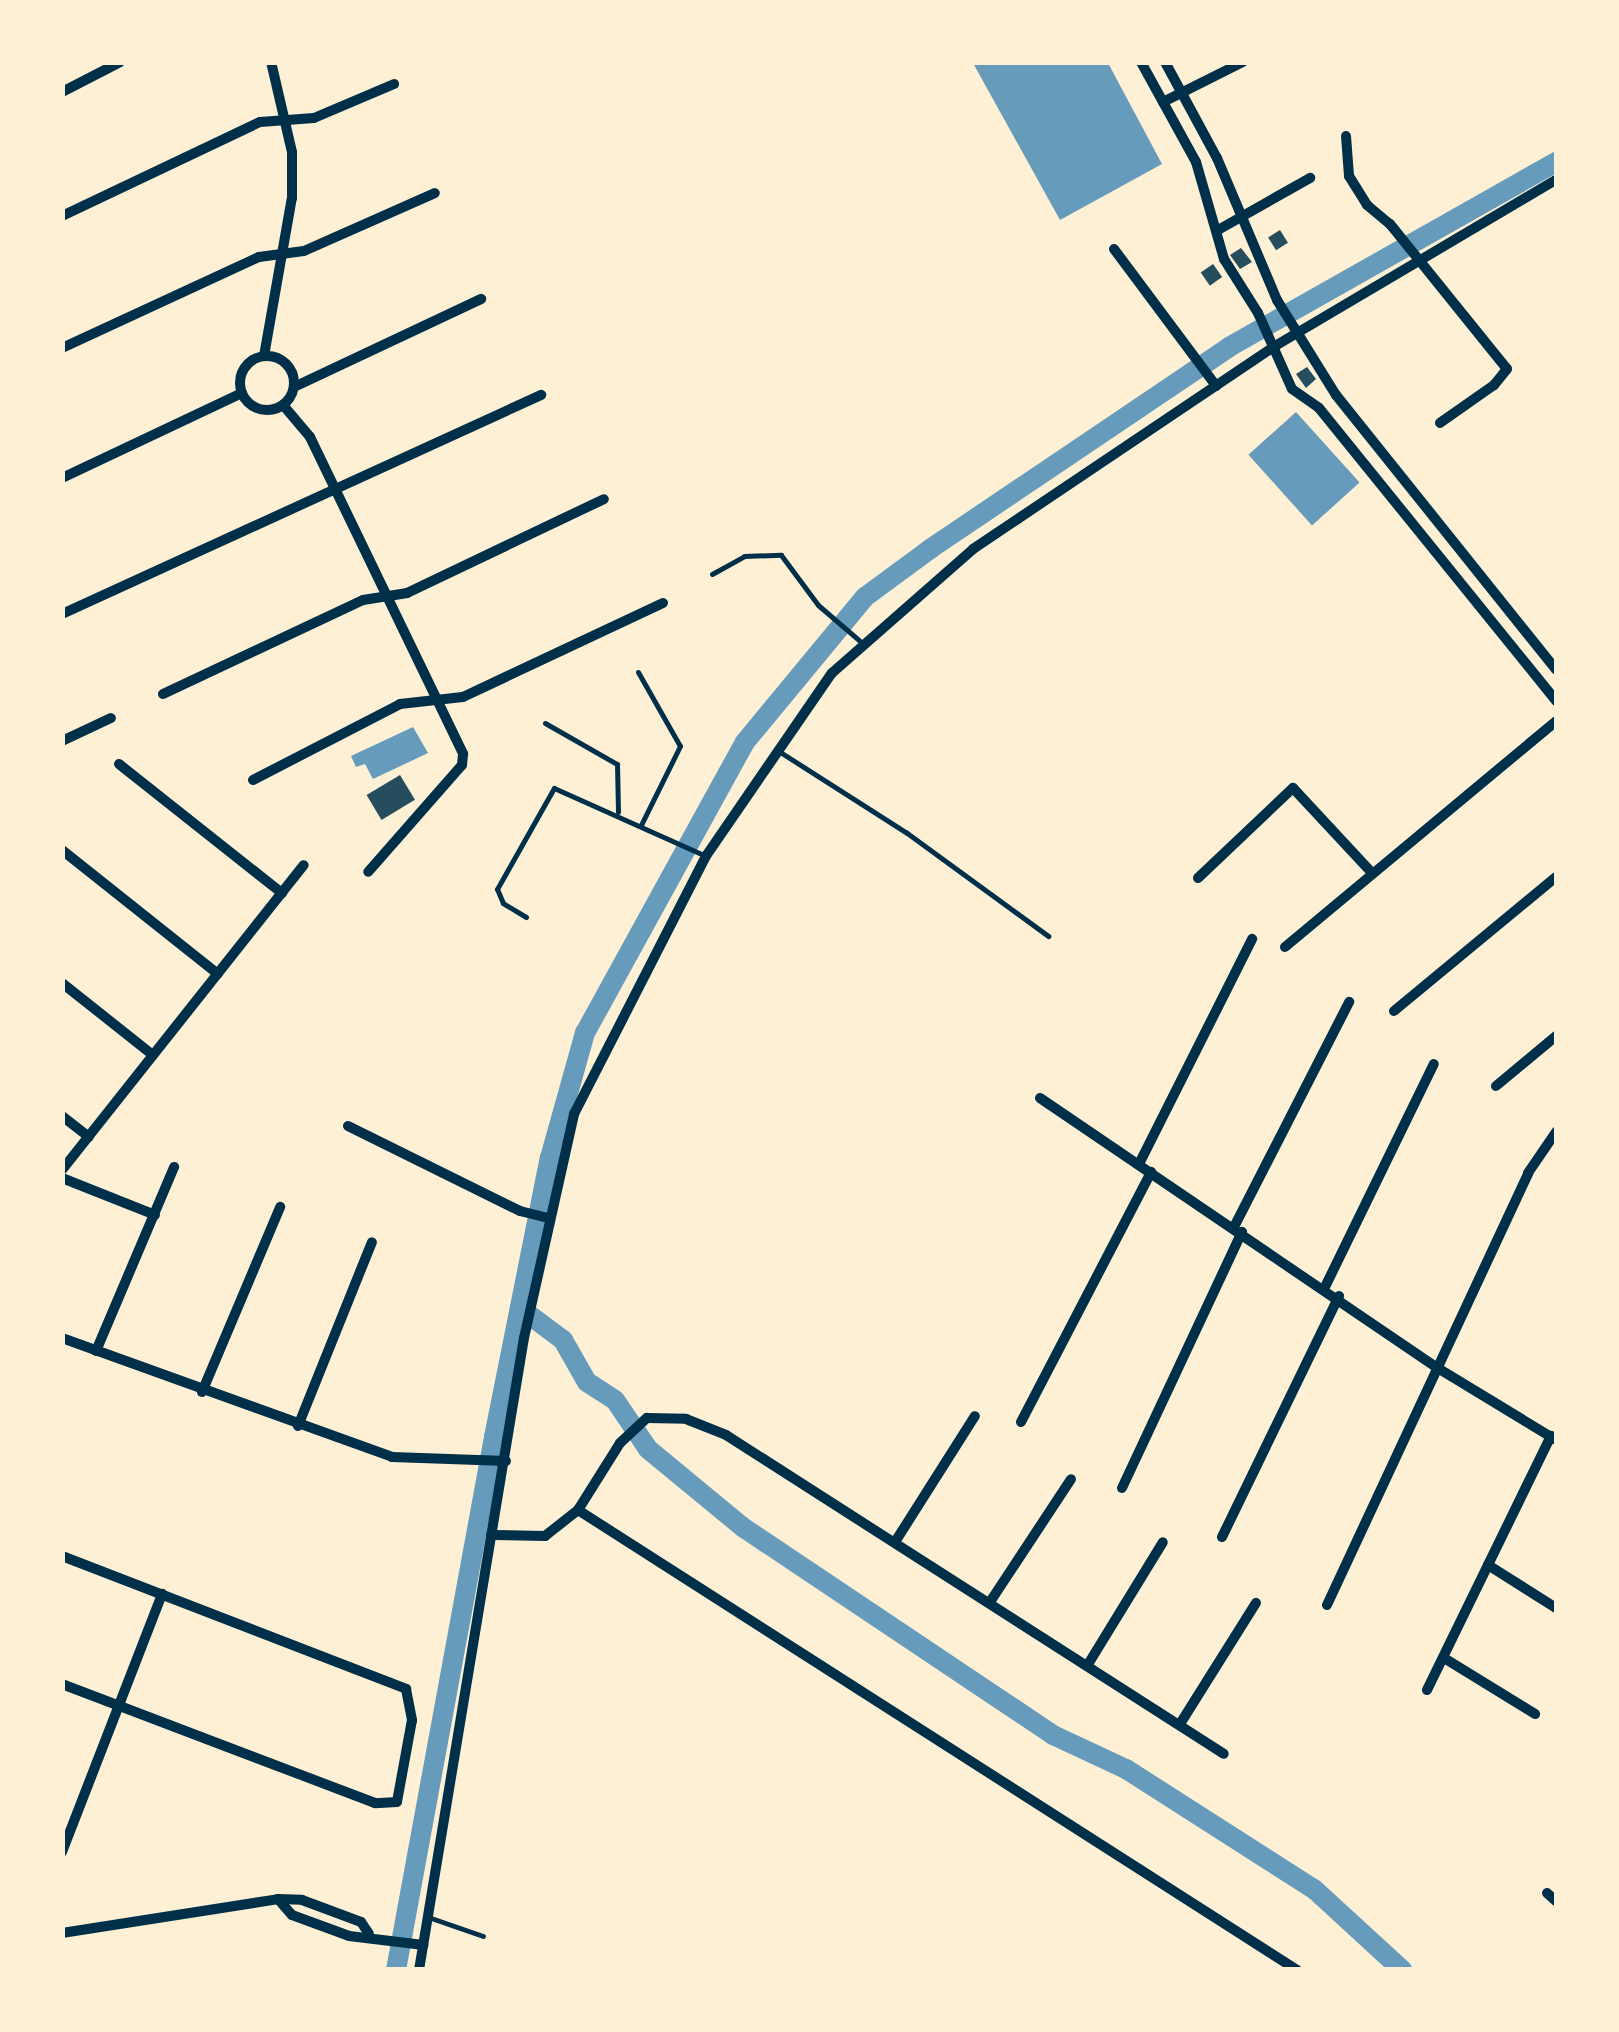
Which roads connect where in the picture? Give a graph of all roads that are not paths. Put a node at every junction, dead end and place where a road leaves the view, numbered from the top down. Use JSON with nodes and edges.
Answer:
{"nodes":[{"id":1,"x":120,"y":62,"type":"edge"},
{"id":2,"x":271,"y":62,"type":"edge"},
{"id":3,"x":1141,"y":62,"type":"edge"},
{"id":4,"x":1165,"y":62,"type":"edge"},
{"id":5,"x":1243,"y":62,"type":"edge"},
{"id":6,"x":394,"y":84,"type":"dead end"},
{"id":7,"x":62,"y":92,"type":"edge"},
{"id":8,"x":1181,"y":92,"type":"junction"},
{"id":9,"x":1163,"y":102,"type":"junction"},
{"id":10,"x":285,"y":120,"type":"junction"},
{"id":11,"x":1346,"y":136,"type":"dead end"},
{"id":12,"x":1310,"y":178,"type":"dead end"},
{"id":13,"x":1556,"y":180,"type":"edge"},
{"id":14,"x":434,"y":193,"type":"dead end"},
{"id":15,"x":62,"y":216,"type":"edge"},
{"id":16,"x":1240,"y":218,"type":"junction"},
{"id":17,"x":1218,"y":230,"type":"junction"},
{"id":18,"x":1114,"y":249,"type":"dead end"},
{"id":19,"x":284,"y":254,"type":"junction"},
{"id":20,"x":1420,"y":264,"type":"junction"},
{"id":21,"x":481,"y":299,"type":"dead end"},
{"id":22,"x":1297,"y":333,"type":"junction"},
{"id":23,"x":1275,"y":346,"type":"junction"},
{"id":24,"x":62,"y":348,"type":"edge"},
{"id":25,"x":264,"y":356,"type":"junction"},
{"id":26,"x":1216,"y":386,"type":"junction"},
{"id":27,"x":294,"y":387,"type":"junction"},
{"id":28,"x":242,"y":393,"type":"junction"},
{"id":29,"x":541,"y":395,"type":"dead end"},
{"id":30,"x":1336,"y":395,"type":"junction"},
{"id":31,"x":283,"y":405,"type":"junction"},
{"id":32,"x":1319,"y":408,"type":"junction"},
{"id":33,"x":1440,"y":423,"type":"dead end"},
{"id":34,"x":62,"y":478,"type":"edge"},
{"id":35,"x":335,"y":489,"type":"junction"},
{"id":36,"x":604,"y":499,"type":"dead end"},
{"id":37,"x":712,"y":574,"type":"dead end"},
{"id":38,"x":386,"y":596,"type":"junction"},
{"id":39,"x":663,"y":603,"type":"dead end"},
{"id":40,"x":62,"y":614,"type":"edge"},
{"id":41,"x":860,"y":642,"type":"junction"},
{"id":42,"x":1556,"y":670,"type":"edge"},
{"id":43,"x":638,"y":672,"type":"dead end"},
{"id":44,"x":163,"y":694,"type":"dead end"},
{"id":45,"x":437,"y":700,"type":"junction"},
{"id":46,"x":1556,"y":701,"type":"edge"},
{"id":47,"x":112,"y":718,"type":"dead end"},
{"id":48,"x":1556,"y":721,"type":"edge"},
{"id":49,"x":545,"y":723,"type":"dead end"},
{"id":50,"x":62,"y":741,"type":"edge"},
{"id":51,"x":775,"y":748,"type":"junction"},
{"id":52,"x":119,"y":764,"type":"dead end"},
{"id":53,"x":253,"y":780,"type":"dead end"},
{"id":54,"x":618,"y":812,"type":"junction"},
{"id":55,"x":641,"y":825,"type":"junction"},
{"id":56,"x":62,"y":850,"type":"edge"},
{"id":57,"x":706,"y":856,"type":"junction"},
{"id":58,"x":304,"y":865,"type":"dead end"},
{"id":59,"x":368,"y":872,"type":"dead end"},
{"id":60,"x":1373,"y":874,"type":"junction"},
{"id":61,"x":1556,"y":877,"type":"edge"},
{"id":62,"x":1198,"y":878,"type":"dead end"},
{"id":63,"x":282,"y":894,"type":"junction"},
{"id":64,"x":526,"y":917,"type":"dead end"},
{"id":65,"x":1048,"y":936,"type":"dead end"},
{"id":66,"x":1252,"y":939,"type":"dead end"},
{"id":67,"x":1286,"y":947,"type":"dead end"},
{"id":68,"x":218,"y":974,"type":"junction"},
{"id":69,"x":62,"y":983,"type":"edge"},
{"id":70,"x":1349,"y":1002,"type":"dead end"},
{"id":71,"x":1394,"y":1011,"type":"dead end"},
{"id":72,"x":1556,"y":1036,"type":"edge"},
{"id":73,"x":153,"y":1055,"type":"junction"},
{"id":74,"x":1434,"y":1064,"type":"dead end"},
{"id":75,"x":1496,"y":1086,"type":"dead end"},
{"id":76,"x":1040,"y":1098,"type":"dead end"},
{"id":77,"x":62,"y":1116,"type":"edge"},
{"id":78,"x":348,"y":1126,"type":"dead end"},
{"id":79,"x":1556,"y":1132,"type":"edge"},
{"id":80,"x":89,"y":1137,"type":"junction"},
{"id":81,"x":1139,"y":1164,"type":"junction"},
{"id":82,"x":174,"y":1166,"type":"dead end"},
{"id":83,"x":62,"y":1170,"type":"edge"},
{"id":84,"x":1151,"y":1172,"type":"junction"},
{"id":85,"x":62,"y":1178,"type":"edge"},
{"id":86,"x":280,"y":1207,"type":"dead end"},
{"id":87,"x":155,"y":1216,"type":"junction"},
{"id":88,"x":545,"y":1218,"type":"junction"},
{"id":89,"x":1238,"y":1229,"type":"junction"},
{"id":90,"x":372,"y":1242,"type":"dead end"},
{"id":91,"x":1325,"y":1287,"type":"junction"},
{"id":92,"x":1339,"y":1296,"type":"junction"},
{"id":93,"x":62,"y":1338,"type":"edge"},
{"id":94,"x":96,"y":1351,"type":"junction"},
{"id":95,"x":1436,"y":1367,"type":"junction"},
{"id":96,"x":202,"y":1392,"type":"junction"},
{"id":97,"x":975,"y":1416,"type":"dead end"},
{"id":98,"x":1021,"y":1422,"type":"dead end"},
{"id":99,"x":298,"y":1426,"type":"junction"},
{"id":100,"x":1554,"y":1438,"type":"edge"},
{"id":101,"x":506,"y":1461,"type":"junction"},
{"id":102,"x":1071,"y":1479,"type":"dead end"},
{"id":103,"x":1122,"y":1488,"type":"dead end"},
{"id":104,"x":578,"y":1510,"type":"junction"},
{"id":105,"x":491,"y":1534,"type":"junction"},
{"id":106,"x":1222,"y":1537,"type":"dead end"},
{"id":107,"x":895,"y":1542,"type":"junction"},
{"id":108,"x":1162,"y":1542,"type":"dead end"},
{"id":109,"x":62,"y":1556,"type":"edge"},
{"id":110,"x":1488,"y":1565,"type":"junction"},
{"id":111,"x":162,"y":1594,"type":"junction"},
{"id":112,"x":990,"y":1602,"type":"junction"},
{"id":113,"x":1256,"y":1603,"type":"dead end"},
{"id":114,"x":1327,"y":1605,"type":"dead end"},
{"id":115,"x":1556,"y":1608,"type":"edge"},
{"id":116,"x":1444,"y":1658,"type":"junction"},
{"id":117,"x":1087,"y":1666,"type":"junction"},
{"id":118,"x":62,"y":1684,"type":"edge"},
{"id":119,"x":1427,"y":1690,"type":"dead end"},
{"id":120,"x":121,"y":1706,"type":"junction"},
{"id":121,"x":1535,"y":1714,"type":"dead end"},
{"id":122,"x":1180,"y":1724,"type":"junction"},
{"id":123,"x":1224,"y":1754,"type":"dead end"},
{"id":124,"x":62,"y":1816,"type":"edge"},
{"id":125,"x":76,"y":1822,"type":"junction"},
{"id":126,"x":62,"y":1852,"type":"edge"},
{"id":127,"x":1547,"y":1893,"type":"dead end"},
{"id":128,"x":278,"y":1899,"type":"junction"},
{"id":129,"x":1556,"y":1901,"type":"edge"},
{"id":130,"x":428,"y":1917,"type":"junction"},
{"id":131,"x":62,"y":1933,"type":"edge"},
{"id":132,"x":373,"y":1935,"type":"junction"},
{"id":133,"x":483,"y":1936,"type":"dead end"},
{"id":134,"x":424,"y":1945,"type":"junction"},
{"id":135,"x":419,"y":1970,"type":"edge"},
{"id":136,"x":1297,"y":1970,"type":"edge"}],
"edges":[{"from":1,"to":7,"type":"street"},
{"from":2,"to":10,"type":"street"},
{"from":3,"to":9,"type":"street"},
{"from":4,"to":8,"type":"street"},
{"from":5,"to":8,"type":"street"},
{"from":6,"to":10,"type":"street"},
{"from":8,"to":9,"type":"street"},
{"from":8,"to":16,"type":"street"},
{"from":9,"to":17,"type":"street"},
{"from":10,"to":15,"type":"street"},
{"from":10,"to":19,"type":"street"},
{"from":11,"to":20,"type":"street"},
{"from":12,"to":16,"type":"street"},
{"from":13,"to":20,"type":"street"},
{"from":14,"to":19,"type":"street"},
{"from":16,"to":17,"type":"street"},
{"from":16,"to":22,"type":"street"},
{"from":17,"to":23,"type":"street"},
{"from":18,"to":26,"type":"street"},
{"from":19,"to":24,"type":"street"},
{"from":19,"to":25,"type":"street"},
{"from":20,"to":22,"type":"street"},
{"from":20,"to":33,"type":"street"},
{"from":21,"to":27,"type":"street"},
{"from":22,"to":23,"type":"street"},
{"from":22,"to":30,"type":"street"},
{"from":23,"to":26,"type":"street"},
{"from":23,"to":32,"type":"street"},
{"from":25,"to":27,"type":"street"},
{"from":25,"to":28,"type":"street"},
{"from":26,"to":41,"type":"street"},
{"from":27,"to":31,"type":"street"},
{"from":28,"to":31,"type":"street"},
{"from":28,"to":34,"type":"street"},
{"from":29,"to":35,"type":"street"},
{"from":30,"to":32,"type":"street"},
{"from":30,"to":42,"type":"street"},
{"from":31,"to":35,"type":"street"},
{"from":32,"to":46,"type":"street"},
{"from":35,"to":38,"type":"street"},
{"from":35,"to":40,"type":"street"},
{"from":36,"to":38,"type":"street"},
{"from":37,"to":41,"type":"lane"},
{"from":38,"to":44,"type":"street"},
{"from":38,"to":45,"type":"street"},
{"from":39,"to":45,"type":"street"},
{"from":41,"to":51,"type":"street"},
{"from":43,"to":55,"type":"lane"},
{"from":45,"to":53,"type":"street"},
{"from":45,"to":59,"type":"street"},
{"from":47,"to":50,"type":"street"},
{"from":48,"to":60,"type":"street"},
{"from":49,"to":54,"type":"lane"},
{"from":51,"to":57,"type":"street"},
{"from":51,"to":65,"type":"lane"},
{"from":52,"to":63,"type":"street"},
{"from":54,"to":55,"type":"lane"},
{"from":54,"to":64,"type":"lane"},
{"from":55,"to":57,"type":"lane"},
{"from":56,"to":68,"type":"street"},
{"from":57,"to":88,"type":"street"},
{"from":58,"to":63,"type":"street"},
{"from":60,"to":62,"type":"street"},
{"from":60,"to":67,"type":"street"},
{"from":61,"to":71,"type":"street"},
{"from":63,"to":68,"type":"street"},
{"from":66,"to":81,"type":"street"},
{"from":68,"to":73,"type":"street"},
{"from":69,"to":73,"type":"street"},
{"from":70,"to":89,"type":"street"},
{"from":72,"to":75,"type":"street"},
{"from":73,"to":80,"type":"street"},
{"from":74,"to":91,"type":"street"},
{"from":76,"to":81,"type":"street"},
{"from":77,"to":80,"type":"street"},
{"from":78,"to":88,"type":"street"},
{"from":79,"to":95,"type":"street"},
{"from":80,"to":83,"type":"street"},
{"from":81,"to":84,"type":"street"},
{"from":82,"to":87,"type":"street"},
{"from":84,"to":89,"type":"street"},
{"from":84,"to":98,"type":"street"},
{"from":85,"to":87,"type":"street"},
{"from":86,"to":96,"type":"street"},
{"from":87,"to":94,"type":"street"},
{"from":88,"to":101,"type":"street"},
{"from":89,"to":91,"type":"street"},
{"from":89,"to":103,"type":"street"},
{"from":90,"to":99,"type":"street"},
{"from":91,"to":92,"type":"street"},
{"from":92,"to":95,"type":"street"},
{"from":92,"to":106,"type":"street"},
{"from":93,"to":94,"type":"street"},
{"from":94,"to":96,"type":"street"},
{"from":95,"to":100,"type":"street"},
{"from":95,"to":114,"type":"street"},
{"from":96,"to":99,"type":"street"},
{"from":97,"to":107,"type":"street"},
{"from":99,"to":101,"type":"street"},
{"from":100,"to":110,"type":"street"},
{"from":101,"to":105,"type":"street"},
{"from":102,"to":112,"type":"street"},
{"from":104,"to":105,"type":"street"},
{"from":104,"to":107,"type":"street"},
{"from":104,"to":136,"type":"street"},
{"from":105,"to":130,"type":"street"},
{"from":107,"to":112,"type":"street"},
{"from":108,"to":117,"type":"street"},
{"from":109,"to":111,"type":"street"},
{"from":110,"to":115,"type":"street"},
{"from":110,"to":116,"type":"street"},
{"from":111,"to":120,"type":"street"},
{"from":111,"to":120,"type":"street"},
{"from":112,"to":117,"type":"street"},
{"from":113,"to":122,"type":"street"},
{"from":116,"to":119,"type":"street"},
{"from":116,"to":121,"type":"street"},
{"from":117,"to":122,"type":"street"},
{"from":118,"to":120,"type":"street"},
{"from":120,"to":125,"type":"street"},
{"from":122,"to":123,"type":"street"},
{"from":124,"to":125,"type":"street"},
{"from":125,"to":126,"type":"street"},
{"from":127,"to":129,"type":"street"},
{"from":128,"to":131,"type":"street"},
{"from":128,"to":132,"type":"street"},
{"from":128,"to":132,"type":"street"},
{"from":130,"to":133,"type":"lane"},
{"from":130,"to":134,"type":"street"},
{"from":132,"to":134,"type":"street"},
{"from":134,"to":135,"type":"street"}]}
